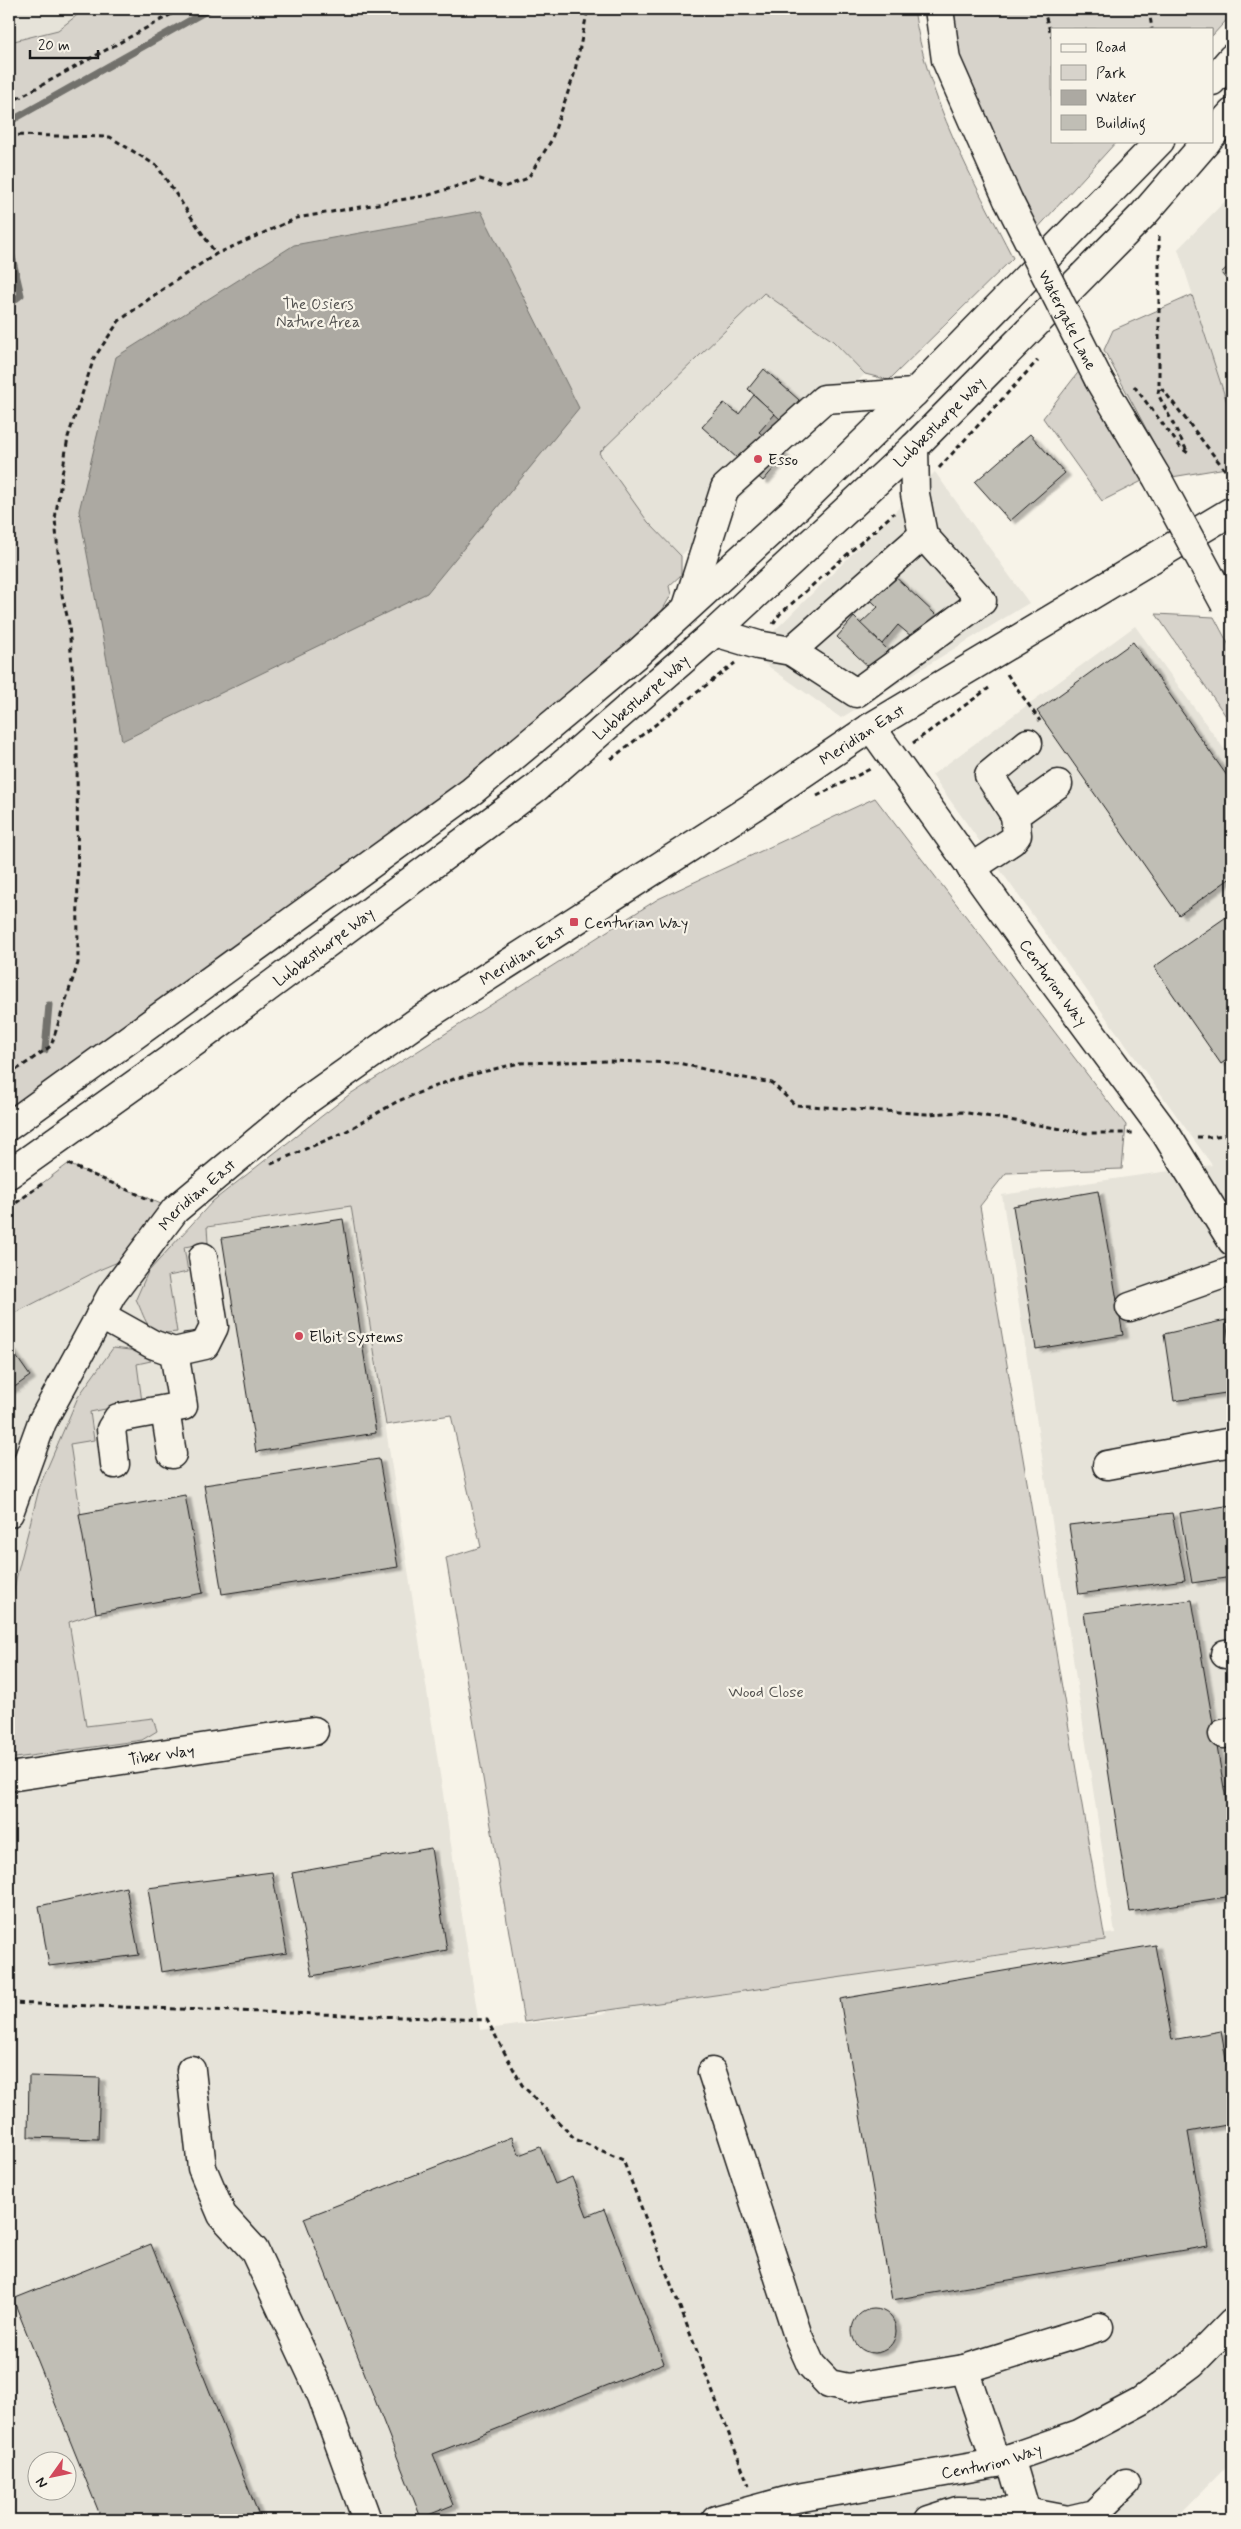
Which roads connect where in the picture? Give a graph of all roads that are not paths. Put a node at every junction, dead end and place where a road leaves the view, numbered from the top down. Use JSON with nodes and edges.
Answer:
{"nodes":[{"id":1,"x":939,"y":9,"type":"edge"},
{"id":2,"x":1232,"y":58,"type":"edge"},
{"id":3,"x":1214,"y":79,"type":"edge"},
{"id":4,"x":1232,"y":113,"type":"edge"},
{"id":5,"x":1214,"y":133,"type":"edge"},
{"id":6,"x":1159,"y":142,"type":"edge"},
{"id":7,"x":1206,"y":142,"type":"edge"},
{"id":8,"x":914,"y":393,"type":"junction"},
{"id":9,"x":914,"y":447,"type":"junction"},
{"id":10,"x":1232,"y":511,"type":"edge"},
{"id":11,"x":923,"y":535,"type":"junction"},
{"id":12,"x":687,"y":607,"type":"junction"},
{"id":13,"x":1229,"y":610,"type":"edge"},
{"id":14,"x":714,"y":632,"type":"junction"},
{"id":15,"x":791,"y":651,"type":"junction"},
{"id":16,"x":870,"y":727,"type":"junction"},
{"id":17,"x":1034,"y":732,"type":"road end"},
{"id":18,"x":1058,"y":784,"type":"dead end"},
{"id":19,"x":1015,"y":815,"type":"junction"},
{"id":20,"x":971,"y":868,"type":"junction"},
{"id":21,"x":9,"y":1126,"type":"edge"},
{"id":22,"x":9,"y":1174,"type":"edge"},
{"id":23,"x":1232,"y":1241,"type":"edge"},
{"id":24,"x":203,"y":1257,"type":"dead end"},
{"id":25,"x":1232,"y":1271,"type":"edge"},
{"id":26,"x":1130,"y":1307,"type":"dead end"},
{"id":27,"x":100,"y":1315,"type":"junction"},
{"id":28,"x":174,"y":1352,"type":"junction"},
{"id":29,"x":165,"y":1410,"type":"junction"},
{"id":30,"x":1232,"y":1442,"type":"edge"},
{"id":31,"x":172,"y":1454,"type":"dead end"},
{"id":32,"x":115,"y":1464,"type":"dead end"},
{"id":33,"x":1107,"y":1465,"type":"dead end"},
{"id":34,"x":9,"y":1513,"type":"edge"},
{"id":35,"x":314,"y":1731,"type":"dead end"},
{"id":36,"x":9,"y":1777,"type":"edge"},
{"id":37,"x":191,"y":2070,"type":"dead end"},
{"id":38,"x":712,"y":2072,"type":"dead end"},
{"id":39,"x":1232,"y":2322,"type":"edge"},
{"id":40,"x":1099,"y":2327,"type":"dead end"},
{"id":41,"x":964,"y":2369,"type":"junction"},
{"id":42,"x":1003,"y":2460,"type":"junction"},
{"id":43,"x":1126,"y":2483,"type":"dead end"},
{"id":44,"x":1026,"y":2512,"type":"junction"},
{"id":45,"x":367,"y":2520,"type":"edge"},
{"id":46,"x":716,"y":2520,"type":"edge"},
{"id":47,"x":930,"y":2520,"type":"edge"}],
"edges":[{"from":1,"to":13,"type":"main road","name":"Watergate Lane","bridge":true},
{"from":2,"to":3,"type":"main road"},
{"from":4,"to":5,"type":"main road"},
{"from":6,"to":8,"type":"main road"},
{"from":7,"to":9,"type":"main road","name":"Lubbesthorpe Way"},
{"from":8,"to":12,"type":"main road"},
{"from":8,"to":12,"type":"main road"},
{"from":9,"to":11,"type":"main road"},
{"from":9,"to":14,"type":"main road","name":"Lubbesthorpe Way"},
{"from":10,"to":16,"type":"main road","name":"Meridian East"},
{"from":11,"to":15,"type":"main road"},
{"from":11,"to":15,"type":"main road"},
{"from":12,"to":21,"type":"main road"},
{"from":14,"to":15,"type":"main road"},
{"from":14,"to":22,"type":"main road","name":"Lubbesthorpe Way"},
{"from":16,"to":20,"type":"main road","name":"Centurion Way"},
{"from":16,"to":27,"type":"main road","name":"Meridian East"},
{"from":17,"to":19,"type":"main road"},
{"from":18,"to":19,"type":"main road"},
{"from":19,"to":20,"type":"main road"},
{"from":20,"to":23,"type":"main road","name":"Centurion Way"},
{"from":24,"to":28,"type":"main road"},
{"from":25,"to":26,"type":"main road"},
{"from":27,"to":28,"type":"main road"},
{"from":27,"to":34,"type":"main road","name":"Meridian East"},
{"from":28,"to":29,"type":"main road"},
{"from":29,"to":31,"type":"main road"},
{"from":29,"to":32,"type":"main road"},
{"from":30,"to":33,"type":"main road"},
{"from":35,"to":36,"type":"main road","name":"Tiber Way"},
{"from":37,"to":45,"type":"main road"},
{"from":38,"to":41,"type":"main road"},
{"from":39,"to":42,"type":"main road","name":"Centurion Way"},
{"from":40,"to":41,"type":"main road"},
{"from":41,"to":42,"type":"main road"},
{"from":42,"to":44,"type":"main road"},
{"from":42,"to":46,"type":"main road","name":"Centurion Way"},
{"from":43,"to":44,"type":"main road"},
{"from":44,"to":47,"type":"main road"}]}
